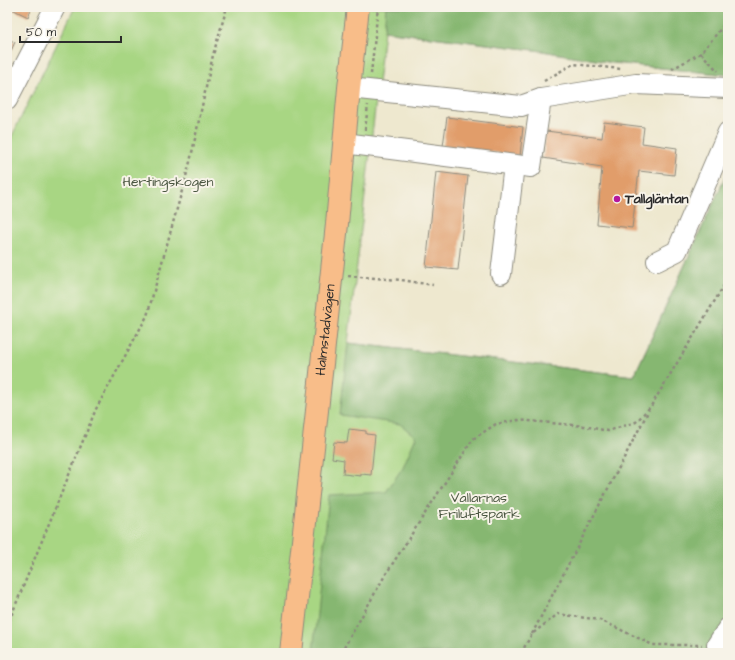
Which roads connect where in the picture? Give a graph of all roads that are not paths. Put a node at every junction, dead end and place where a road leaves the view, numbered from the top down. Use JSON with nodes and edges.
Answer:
{"nodes":[{"id":1,"x":54,"y":7,"type":"edge"},
{"id":2,"x":358,"y":7,"type":"edge"},
{"id":3,"x":349,"y":88,"type":"junction"},
{"id":4,"x":726,"y":88,"type":"edge"},
{"id":5,"x":542,"y":90,"type":"junction"},
{"id":6,"x":7,"y":100,"type":"edge"},
{"id":7,"x":728,"y":132,"type":"edge"},
{"id":8,"x":344,"y":143,"type":"junction"},
{"id":9,"x":514,"y":165,"type":"junction"},
{"id":10,"x":657,"y":261,"type":"dead end"},
{"id":11,"x":501,"y":274,"type":"dead end"},
{"id":12,"x":728,"y":628,"type":"edge"},
{"id":13,"x":717,"y":645,"type":"road end"},
{"id":14,"x":291,"y":653,"type":"edge"}],
"edges":[{"from":1,"to":6,"type":"street"},
{"from":2,"to":3,"type":"main road","name":"Halmstadvägen"},
{"from":3,"to":5,"type":"street"},
{"from":3,"to":8,"type":"main road","name":"Halmstadvägen"},
{"from":4,"to":5,"type":"street"},
{"from":5,"to":9,"type":"street"},
{"from":7,"to":10,"type":"street"},
{"from":8,"to":9,"type":"street"},
{"from":8,"to":14,"type":"main road","name":"Halmstadvägen"},
{"from":9,"to":11,"type":"street"},
{"from":12,"to":13,"type":"street"}]}
